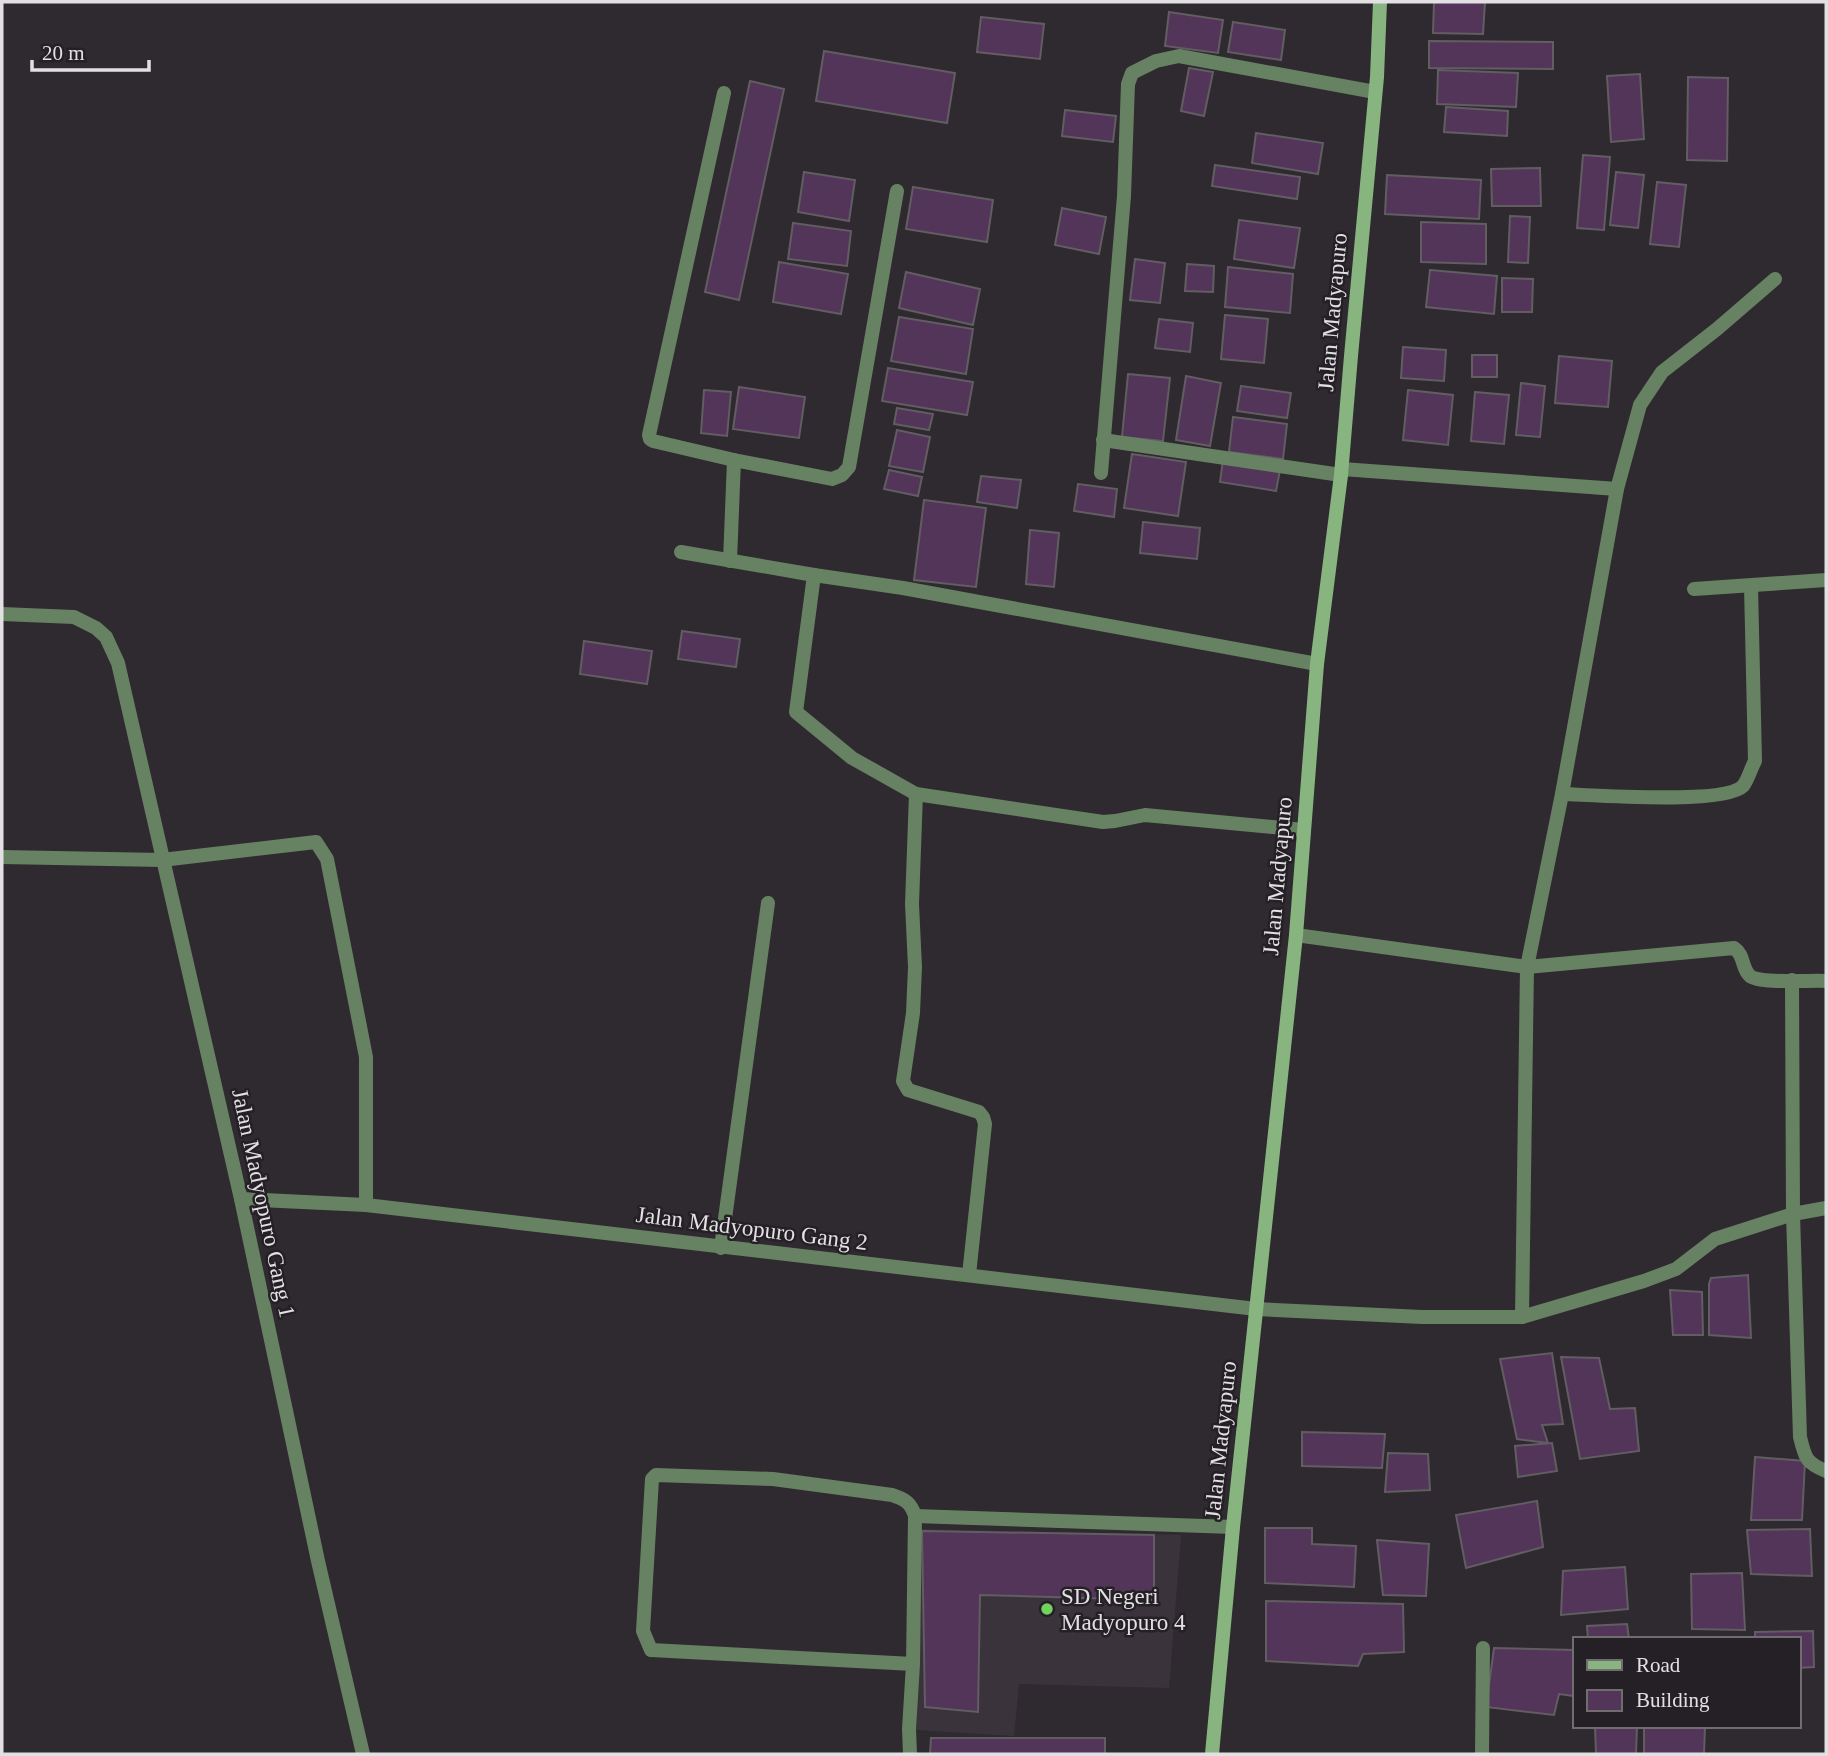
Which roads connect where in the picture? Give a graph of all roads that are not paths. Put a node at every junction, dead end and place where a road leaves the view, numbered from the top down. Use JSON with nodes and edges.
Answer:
{"nodes":[{"id":1,"x":1380,"y":2,"type":"edge"},
{"id":2,"x":1376,"y":92,"type":"junction"},
{"id":3,"x":724,"y":93,"type":"dead end"},
{"id":4,"x":897,"y":191,"type":"dead end"},
{"id":5,"x":1775,"y":279,"type":"dead end"},
{"id":6,"x":1103,"y":440,"type":"junction"},
{"id":7,"x":734,"y":460,"type":"junction"},
{"id":8,"x":1341,"y":472,"type":"junction"},
{"id":9,"x":1101,"y":473,"type":"dead end"},
{"id":10,"x":1617,"y":489,"type":"junction"},
{"id":11,"x":681,"y":551,"type":"dead end"},
{"id":12,"x":730,"y":561,"type":"junction"},
{"id":13,"x":814,"y":575,"type":"junction"},
{"id":14,"x":1826,"y":580,"type":"edge"},
{"id":15,"x":1751,"y":586,"type":"junction"},
{"id":16,"x":1694,"y":589,"type":"dead end"},
{"id":17,"x":2,"y":614,"type":"edge"},
{"id":18,"x":1317,"y":664,"type":"junction"},
{"id":19,"x":916,"y":794,"type":"junction"},
{"id":20,"x":1562,"y":794,"type":"junction"},
{"id":21,"x":1304,"y":830,"type":"junction"},
{"id":22,"x":2,"y":858,"type":"edge"},
{"id":23,"x":162,"y":860,"type":"junction"},
{"id":24,"x":768,"y":903,"type":"dead end"},
{"id":25,"x":1296,"y":934,"type":"junction"},
{"id":26,"x":1527,"y":967,"type":"junction"},
{"id":27,"x":1791,"y":980,"type":"junction"},
{"id":28,"x":1826,"y":981,"type":"edge"},
{"id":29,"x":242,"y":1199,"type":"junction"},
{"id":30,"x":366,"y":1205,"type":"junction"},
{"id":31,"x":1826,"y":1208,"type":"edge"},
{"id":32,"x":1793,"y":1214,"type":"junction"},
{"id":33,"x":720,"y":1248,"type":"junction"},
{"id":34,"x":969,"y":1275,"type":"junction"},
{"id":35,"x":1256,"y":1309,"type":"junction"},
{"id":36,"x":1521,"y":1317,"type":"junction"},
{"id":37,"x":1826,"y":1471,"type":"edge"},
{"id":38,"x":915,"y":1516,"type":"junction"},
{"id":39,"x":1234,"y":1527,"type":"junction"},
{"id":40,"x":1483,"y":1648,"type":"dead end"},
{"id":41,"x":913,"y":1664,"type":"junction"},
{"id":42,"x":363,"y":1754,"type":"edge"},
{"id":43,"x":909,"y":1754,"type":"edge"},
{"id":44,"x":1212,"y":1754,"type":"edge"},
{"id":45,"x":1482,"y":1754,"type":"edge"}],
"edges":[{"from":1,"to":2,"type":"main road","name":"Jalan Madyapuro"},
{"from":2,"to":6,"type":"street"},
{"from":2,"to":8,"type":"main road","name":"Jalan Madyapuro"},
{"from":3,"to":7,"type":"street"},
{"from":4,"to":7,"type":"street"},
{"from":5,"to":10,"type":"street"},
{"from":6,"to":8,"type":"street"},
{"from":6,"to":9,"type":"street"},
{"from":7,"to":12,"type":"street"},
{"from":8,"to":10,"type":"street"},
{"from":8,"to":18,"type":"main road","name":"Jalan Madyapuro"},
{"from":10,"to":20,"type":"street"},
{"from":11,"to":12,"type":"street"},
{"from":12,"to":13,"type":"street"},
{"from":13,"to":18,"type":"street"},
{"from":13,"to":19,"type":"street"},
{"from":14,"to":15,"type":"street"},
{"from":15,"to":16,"type":"street"},
{"from":15,"to":20,"type":"street"},
{"from":17,"to":23,"type":"street","name":"Jalan Madyopuro Gang 1"},
{"from":18,"to":21,"type":"main road","name":"Jalan Madyapuro"},
{"from":19,"to":21,"type":"street"},
{"from":19,"to":34,"type":"street"},
{"from":20,"to":26,"type":"street"},
{"from":21,"to":25,"type":"main road","name":"Jalan Madyapuro"},
{"from":22,"to":23,"type":"street"},
{"from":23,"to":29,"type":"street","name":"Jalan Madyopuro Gang 1"},
{"from":23,"to":30,"type":"street"},
{"from":24,"to":33,"type":"street"},
{"from":25,"to":26,"type":"street"},
{"from":25,"to":35,"type":"main road","name":"Jalan Madyapuro"},
{"from":26,"to":27,"type":"street"},
{"from":26,"to":36,"type":"street"},
{"from":27,"to":28,"type":"street"},
{"from":27,"to":32,"type":"street"},
{"from":29,"to":30,"type":"street","name":"Jalan Madyopuro Gang 2"},
{"from":29,"to":42,"type":"street","name":"Jalan Madyopuro Gang 1"},
{"from":30,"to":33,"type":"street","name":"Jalan Madyopuro Gang 2"},
{"from":31,"to":32,"type":"street","name":"Jalan Madyopuro Gang 2"},
{"from":32,"to":36,"type":"street","name":"Jalan Madyopuro Gang 2"},
{"from":32,"to":37,"type":"street"},
{"from":33,"to":34,"type":"street","name":"Jalan Madyopuro Gang 2"},
{"from":34,"to":35,"type":"street","name":"Jalan Madyopuro Gang 2"},
{"from":35,"to":36,"type":"street","name":"Jalan Madyopuro Gang 2"},
{"from":35,"to":39,"type":"main road","name":"Jalan Madyapuro"},
{"from":38,"to":39,"type":"street"},
{"from":38,"to":41,"type":"street"},
{"from":38,"to":41,"type":"street"},
{"from":39,"to":44,"type":"main road","name":"Jalan Madyapuro"},
{"from":40,"to":45,"type":"street"},
{"from":41,"to":43,"type":"street"}]}
